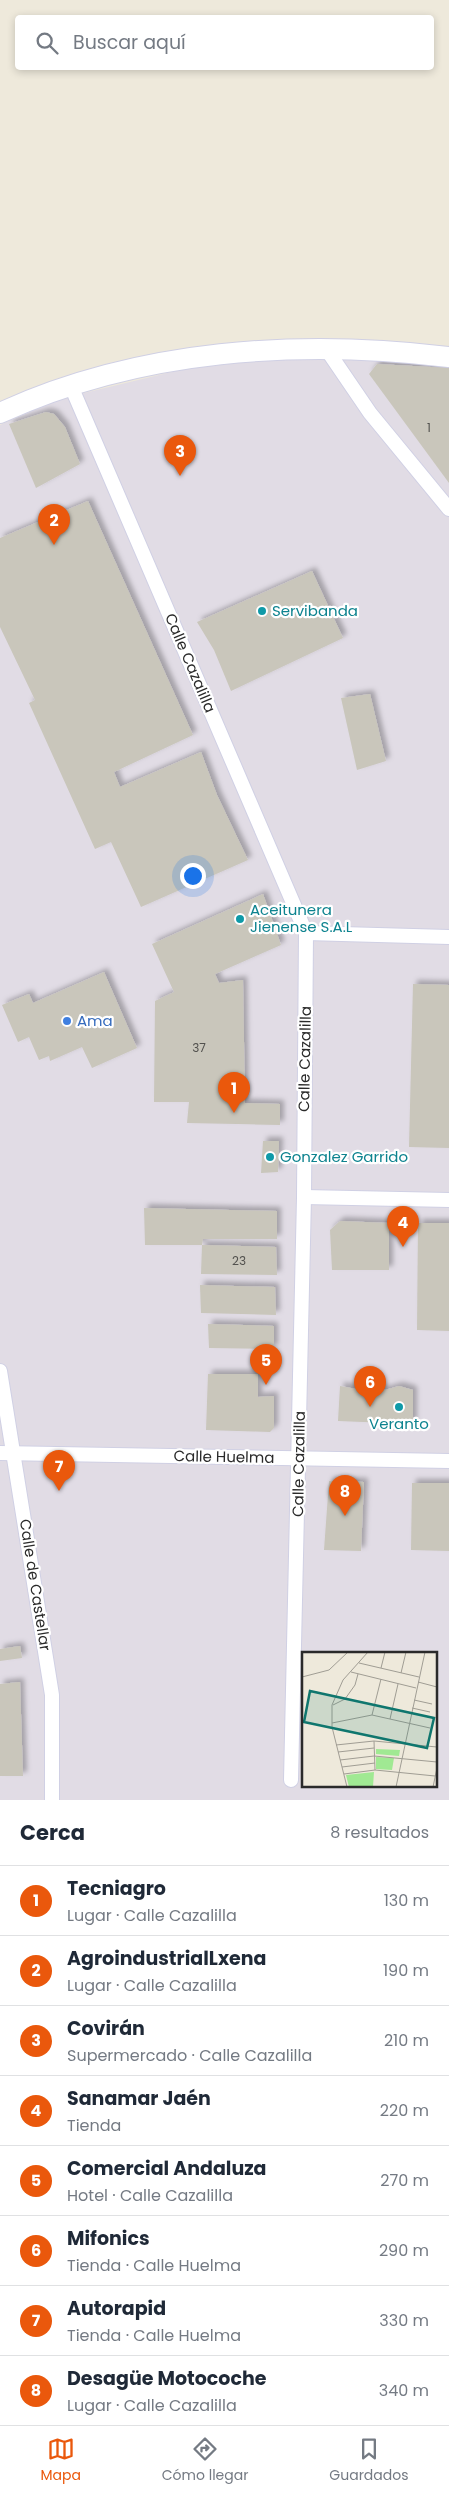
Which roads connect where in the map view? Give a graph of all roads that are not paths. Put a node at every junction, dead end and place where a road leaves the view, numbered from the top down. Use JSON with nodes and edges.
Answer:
{"nodes":[{"id":1,"x":325,"y":347,"type":"junction"},
{"id":2,"x":449,"y":357,"type":"edge"},
{"id":3,"x":71,"y":386,"type":"junction"},
{"id":4,"x":0,"y":413,"type":"edge"},
{"id":5,"x":449,"y":509,"type":"edge"},
{"id":6,"x":306,"y":933,"type":"junction"},
{"id":7,"x":449,"y":937,"type":"edge"},
{"id":8,"x":304,"y":1197,"type":"junction"},
{"id":9,"x":449,"y":1200,"type":"edge"},
{"id":10,"x":0,"y":1371,"type":"edge"},
{"id":11,"x":7,"y":1453,"type":"edge"},
{"id":12,"x":299,"y":1459,"type":"junction"},
{"id":13,"x":449,"y":1461,"type":"edge"},
{"id":14,"x":291,"y":1780,"type":"dead end"},
{"id":15,"x":52,"y":1800,"type":"edge"}],
"edges":[{"from":1,"to":2,"type":"main road"},
{"from":1,"to":3,"type":"main road"},
{"from":1,"to":5,"type":"street"},
{"from":3,"to":4,"type":"main road"},
{"from":3,"to":6,"type":"street","name":"Calle Cazalilla"},
{"from":6,"to":7,"type":"street"},
{"from":6,"to":8,"type":"street","name":"Calle Cazalilla"},
{"from":8,"to":9,"type":"street"},
{"from":8,"to":12,"type":"street","name":"Calle Cazalilla"},
{"from":10,"to":11,"type":"street","name":"Calle de Castellar"},
{"from":11,"to":12,"type":"street","name":"Calle Huelma"},
{"from":11,"to":15,"type":"street","name":"Calle de Castellar"},
{"from":12,"to":13,"type":"street","name":"Calle Huelma"},
{"from":12,"to":14,"type":"street","name":"Calle Cazalilla"}]}
